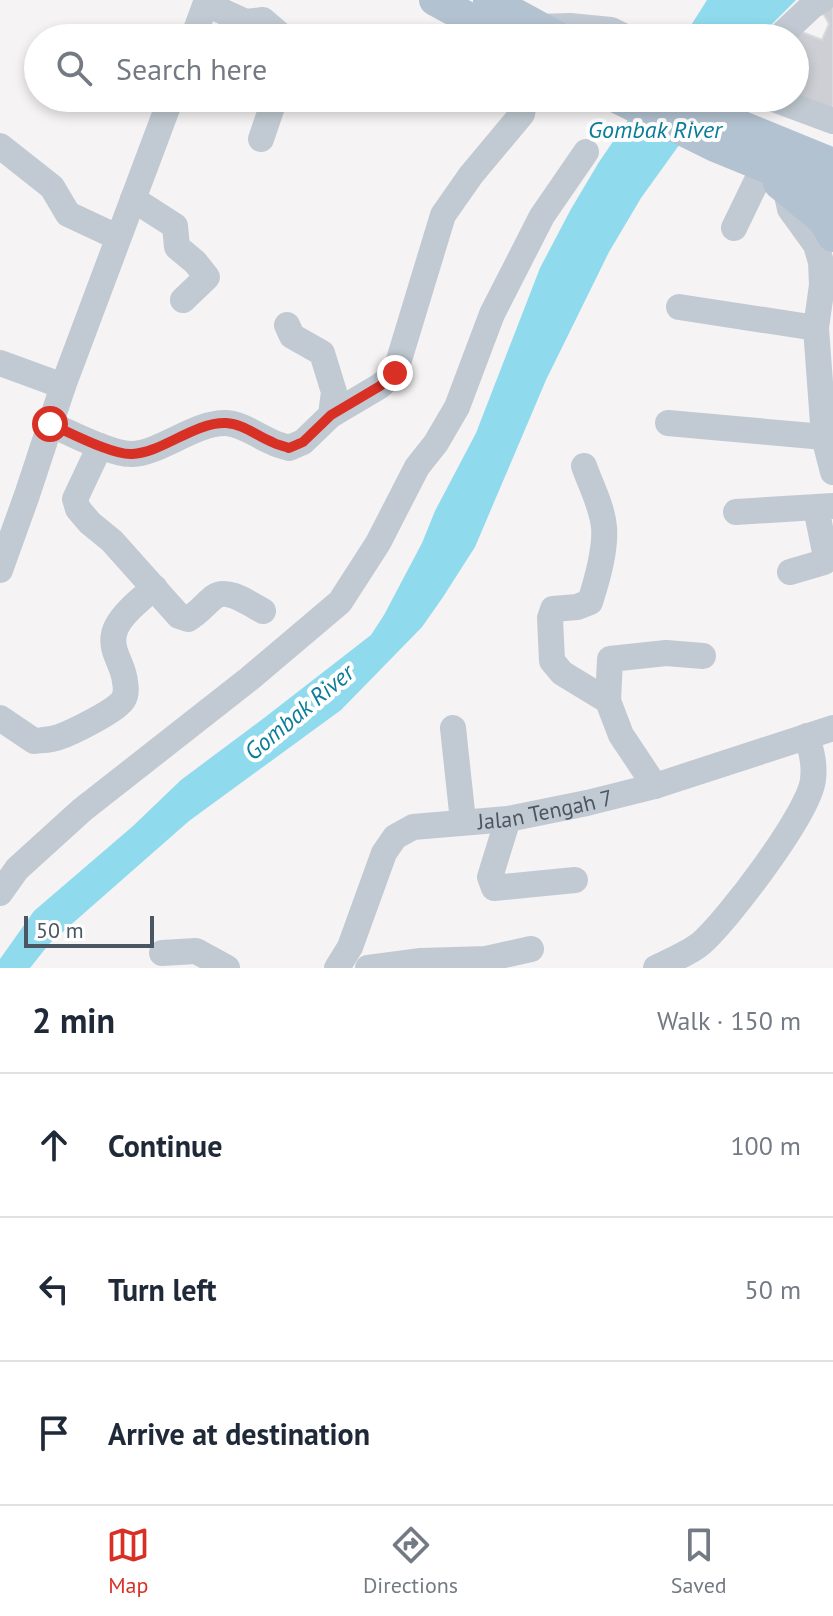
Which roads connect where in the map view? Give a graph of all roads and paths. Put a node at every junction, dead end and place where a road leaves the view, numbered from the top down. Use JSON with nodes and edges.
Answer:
{"nodes":[{"id":1,"x":435,"y":0,"type":"edge"},
{"id":2,"x":822,"y":0,"type":"edge"},
{"id":3,"x":206,"y":2,"type":"edge"},
{"id":4,"x":503,"y":12,"type":"edge"},
{"id":5,"x":198,"y":24,"type":"edge"},
{"id":6,"x":268,"y":24,"type":"edge"},
{"id":7,"x":531,"y":24,"type":"edge"},
{"id":8,"x":793,"y":24,"type":"edge"},
{"id":9,"x":166,"y":112,"type":"edge"},
{"id":10,"x":270,"y":112,"type":"edge"},
{"id":11,"x":522,"y":112,"type":"edge"},
{"id":12,"x":664,"y":112,"type":"edge"},
{"id":13,"x":699,"y":112,"type":"edge"},
{"id":14,"x":749,"y":112,"type":"edge"},
{"id":15,"x":809,"y":112,"type":"edge"},
{"id":16,"x":833,"y":121,"type":"edge"},
{"id":17,"x":730,"y":132,"type":"junction"},
{"id":18,"x":261,"y":139,"type":"dead end"},
{"id":19,"x":0,"y":146,"type":"edge"},
{"id":20,"x":833,"y":146,"type":"edge"},
{"id":21,"x":586,"y":152,"type":"dead end"},
{"id":22,"x":771,"y":154,"type":"junction"},
{"id":23,"x":833,"y":164,"type":"edge"},
{"id":24,"x":786,"y":190,"type":"junction"},
{"id":25,"x":833,"y":194,"type":"edge"},
{"id":26,"x":133,"y":199,"type":"junction"},
{"id":27,"x":734,"y":228,"type":"dead end"},
{"id":28,"x":833,"y":236,"type":"edge"},
{"id":29,"x":117,"y":237,"type":"junction"},
{"id":30,"x":183,"y":300,"type":"dead end"},
{"id":31,"x":679,"y":307,"type":"dead end"},
{"id":32,"x":287,"y":325,"type":"dead end"},
{"id":33,"x":816,"y":328,"type":"junction"},
{"id":34,"x":0,"y":363,"type":"edge"},
{"id":35,"x":63,"y":386,"type":"junction"},
{"id":36,"x":331,"y":415,"type":"junction"},
{"id":37,"x":668,"y":423,"type":"dead end"},
{"id":38,"x":50,"y":424,"type":"junction"},
{"id":39,"x":824,"y":437,"type":"junction"},
{"id":40,"x":100,"y":446,"type":"junction"},
{"id":41,"x":584,"y":466,"type":"dead end"},
{"id":42,"x":833,"y":472,"type":"edge"},
{"id":43,"x":825,"y":507,"type":"edge"},
{"id":44,"x":736,"y":512,"type":"dead end"},
{"id":45,"x":0,"y":570,"type":"edge"},
{"id":46,"x":790,"y":572,"type":"dead end"},
{"id":47,"x":155,"y":588,"type":"junction"},
{"id":48,"x":263,"y":611,"type":"dead end"},
{"id":49,"x":703,"y":656,"type":"dead end"},
{"id":50,"x":608,"y":701,"type":"junction"},
{"id":51,"x":0,"y":718,"type":"edge"},
{"id":52,"x":453,"y":728,"type":"dead end"},
{"id":53,"x":833,"y":728,"type":"edge"},
{"id":54,"x":807,"y":736,"type":"junction"},
{"id":55,"x":655,"y":786,"type":"junction"},
{"id":56,"x":508,"y":819,"type":"junction"},
{"id":57,"x":463,"y":821,"type":"junction"},
{"id":58,"x":575,"y":880,"type":"dead end"},
{"id":59,"x":0,"y":893,"type":"edge"},
{"id":60,"x":531,"y":949,"type":"dead end"},
{"id":61,"x":162,"y":953,"type":"dead end"},
{"id":62,"x":227,"y":968,"type":"edge"},
{"id":63,"x":337,"y":968,"type":"edge"},
{"id":64,"x":368,"y":968,"type":"edge"},
{"id":65,"x":656,"y":968,"type":"edge"}],
"edges":[{"from":1,"to":4,"type":"main road"},
{"from":2,"to":8,"type":"street"},
{"from":3,"to":5,"type":"street"},
{"from":3,"to":6,"type":"street"},
{"from":4,"to":7,"type":"main road"},
{"from":9,"to":26,"type":"street"},
{"from":10,"to":18,"type":"street"},
{"from":11,"to":36,"type":"street"},
{"from":12,"to":17,"type":"main road"},
{"from":13,"to":17,"type":"main road"},
{"from":14,"to":17,"type":"street"},
{"from":15,"to":16,"type":"street"},
{"from":17,"to":22,"type":"main road"},
{"from":19,"to":29,"type":"street"},
{"from":20,"to":22,"type":"main road"},
{"from":21,"to":59,"type":"street"},
{"from":22,"to":23,"type":"main road"},
{"from":22,"to":24,"type":"main road"},
{"from":22,"to":25,"type":"main road"},
{"from":22,"to":27,"type":"street"},
{"from":24,"to":28,"type":"main road"},
{"from":24,"to":33,"type":"street"},
{"from":26,"to":29,"type":"street"},
{"from":26,"to":30,"type":"street"},
{"from":29,"to":35,"type":"street"},
{"from":31,"to":33,"type":"street"},
{"from":32,"to":36,"type":"street"},
{"from":33,"to":39,"type":"street"},
{"from":34,"to":35,"type":"street"},
{"from":35,"to":38,"type":"street"},
{"from":36,"to":40,"type":"street"},
{"from":37,"to":39,"type":"street"},
{"from":38,"to":40,"type":"street"},
{"from":38,"to":45,"type":"street"},
{"from":39,"to":42,"type":"street"},
{"from":40,"to":47,"type":"street"},
{"from":41,"to":50,"type":"street"},
{"from":43,"to":44,"type":"street"},
{"from":43,"to":46,"type":"street"},
{"from":47,"to":48,"type":"street"},
{"from":47,"to":51,"type":"street"},
{"from":49,"to":50,"type":"street"},
{"from":50,"to":55,"type":"street"},
{"from":52,"to":57,"type":"street"},
{"from":53,"to":54,"type":"street","name":"Jalan Tengah 7"},
{"from":54,"to":55,"type":"street","name":"Jalan Tengah 7"},
{"from":54,"to":65,"type":"street"},
{"from":55,"to":56,"type":"street","name":"Jalan Tengah 7"},
{"from":56,"to":57,"type":"street","name":"Jalan Tengah 7"},
{"from":56,"to":58,"type":"street"},
{"from":57,"to":63,"type":"street","name":"Jalan Tengah 7"},
{"from":60,"to":64,"type":"street"},
{"from":61,"to":62,"type":"street"}]}
